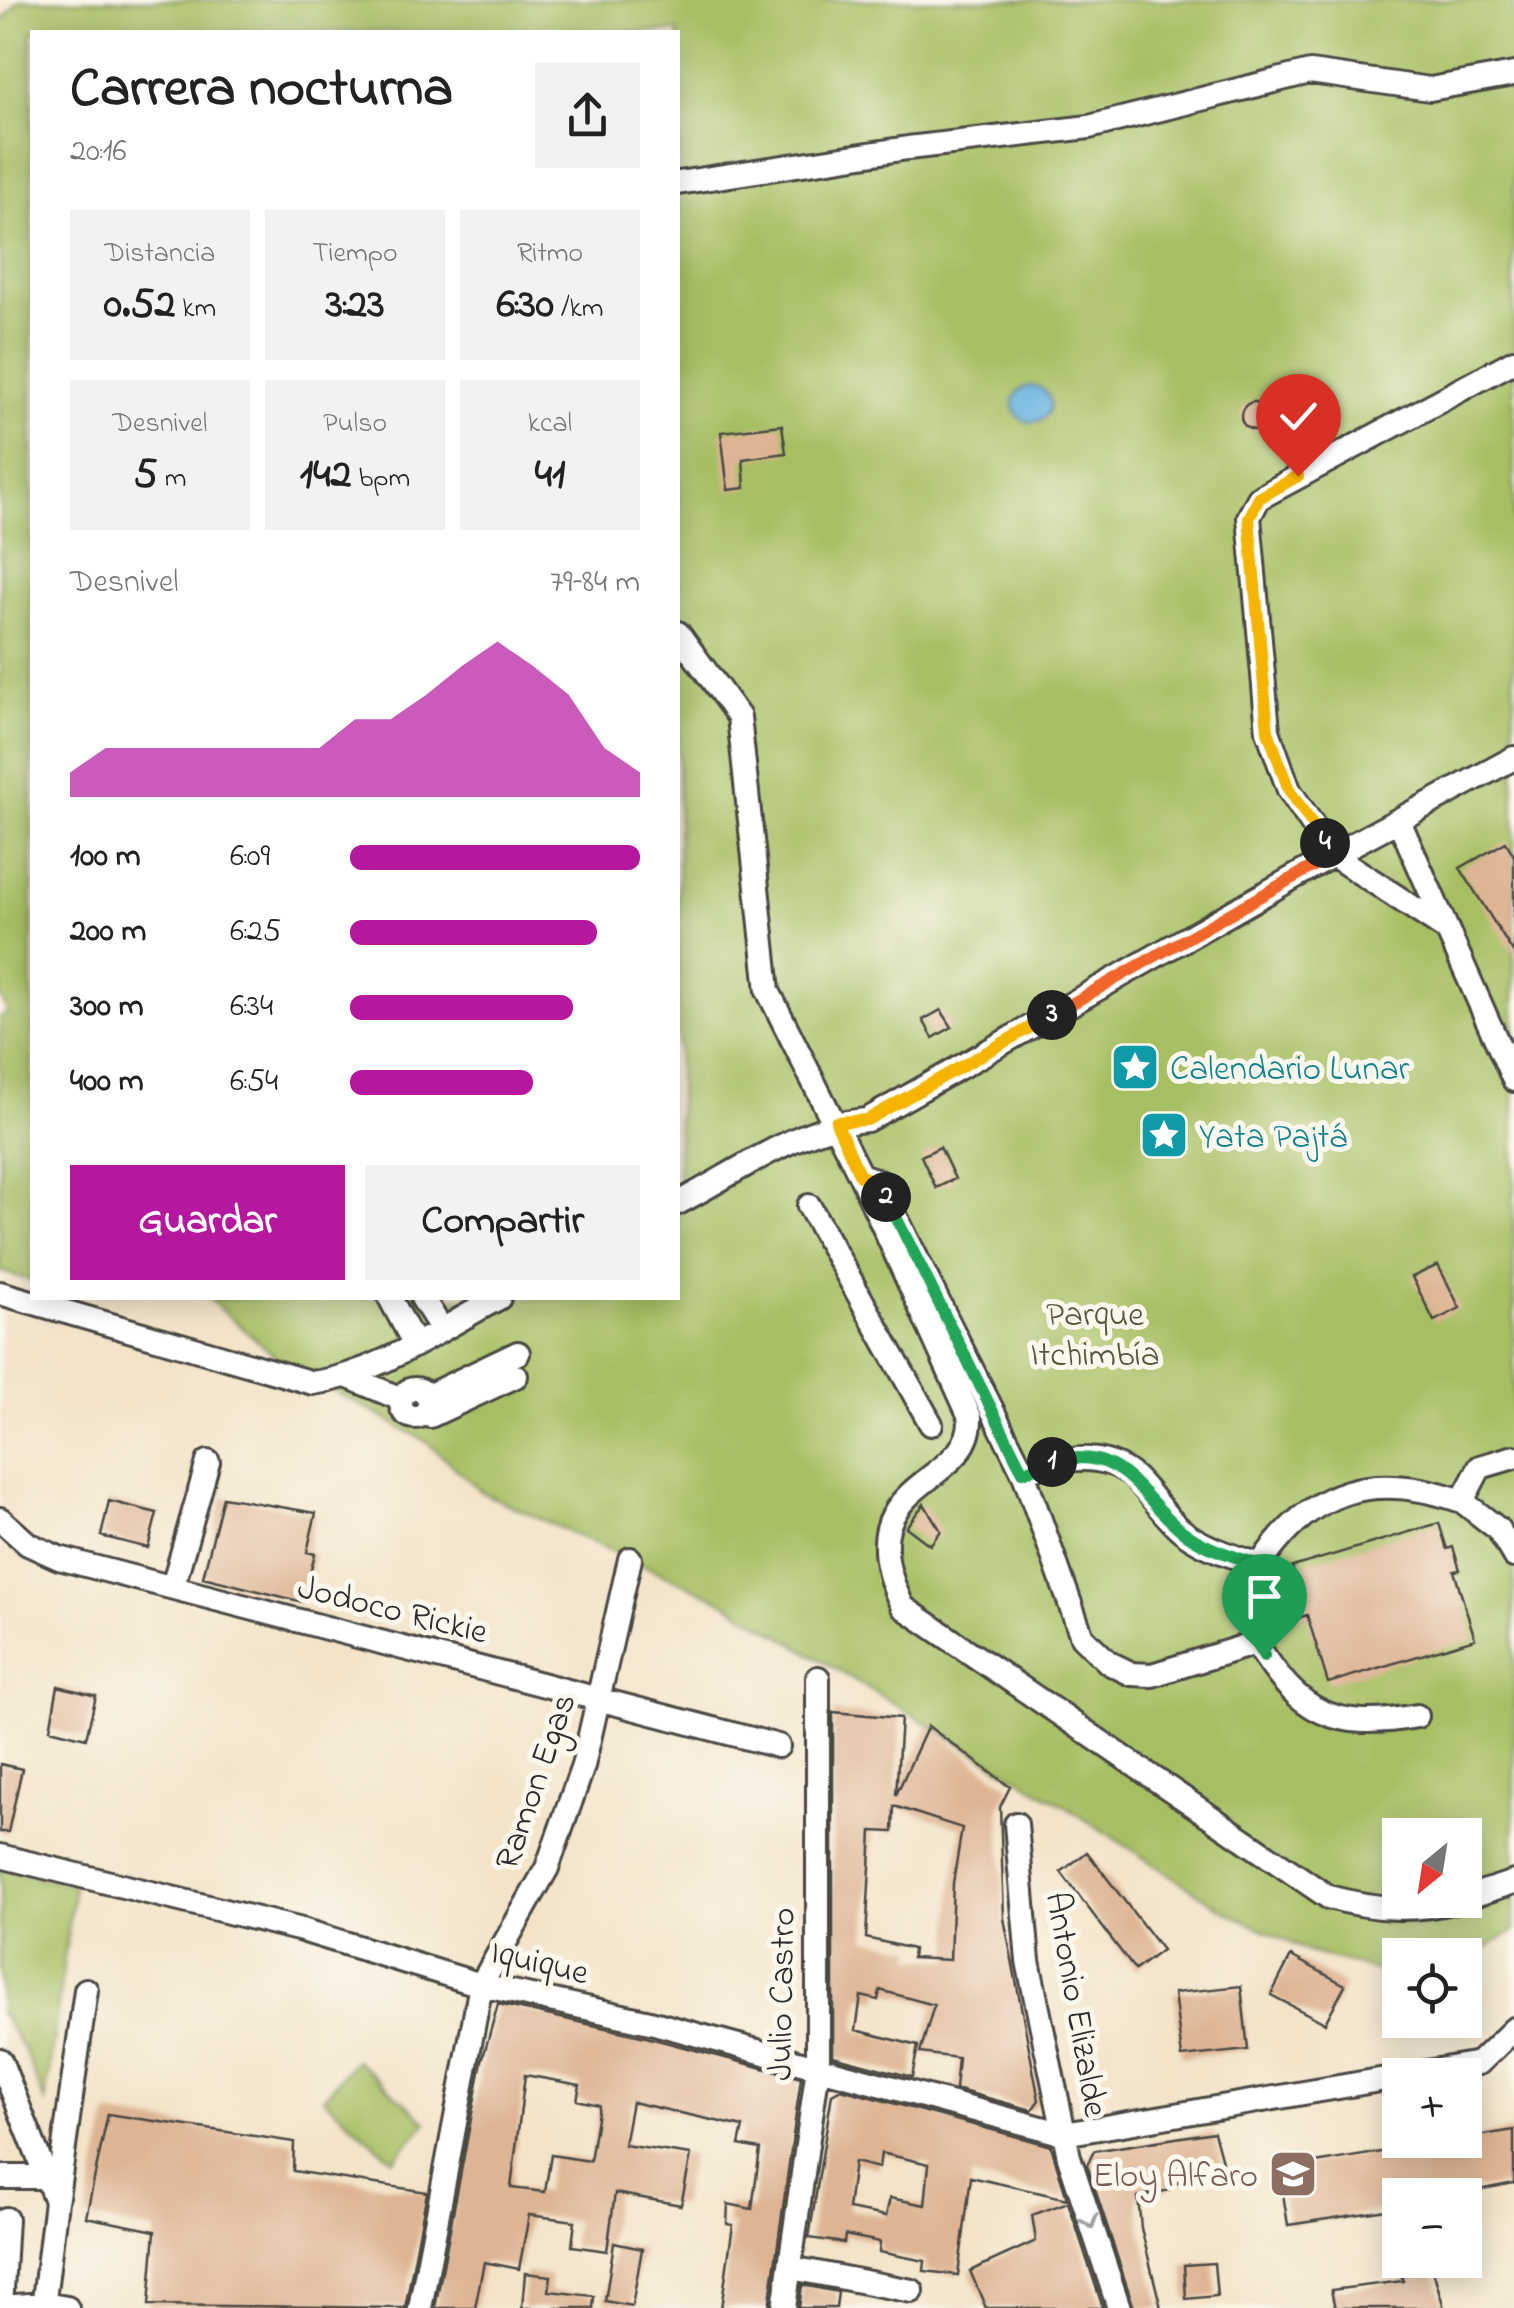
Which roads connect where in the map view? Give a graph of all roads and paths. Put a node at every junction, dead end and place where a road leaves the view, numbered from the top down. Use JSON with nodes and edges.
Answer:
{"nodes":[{"id":1,"x":1514,"y":74,"type":"edge"},
{"id":2,"x":680,"y":182,"type":"edge"},
{"id":3,"x":1514,"y":362,"type":"edge"},
{"id":4,"x":680,"y":636,"type":"edge"},
{"id":5,"x":1514,"y":758,"type":"edge"},
{"id":6,"x":1399,"y":822,"type":"junction"},
{"id":7,"x":1333,"y":855,"type":"junction"},
{"id":8,"x":1444,"y":928,"type":"junction"},
{"id":9,"x":1514,"y":1080,"type":"edge"},
{"id":10,"x":836,"y":1122,"type":"junction"},
{"id":11,"x":860,"y":1176,"type":"junction"},
{"id":12,"x":680,"y":1203,"type":"edge"},
{"id":13,"x":809,"y":1206,"type":"dead end"},
{"id":14,"x":0,"y":1293,"type":"edge"},
{"id":15,"x":391,"y":1300,"type":"edge"},
{"id":16,"x":423,"y":1300,"type":"edge"},
{"id":17,"x":496,"y":1300,"type":"edge"},
{"id":18,"x":441,"y":1328,"type":"junction"},
{"id":19,"x":414,"y":1342,"type":"junction"},
{"id":20,"x":517,"y":1364,"type":"dead end"},
{"id":21,"x":348,"y":1378,"type":"junction"},
{"id":22,"x":931,"y":1424,"type":"dead end"},
{"id":23,"x":1514,"y":1456,"type":"edge"},
{"id":24,"x":208,"y":1462,"type":"dead end"},
{"id":25,"x":1023,"y":1472,"type":"junction"},
{"id":26,"x":1462,"y":1501,"type":"junction"},
{"id":27,"x":0,"y":1520,"type":"edge"},
{"id":28,"x":1514,"y":1556,"type":"edge"},
{"id":29,"x":630,"y":1559,"type":"dead end"},
{"id":30,"x":1260,"y":1565,"type":"junction"},
{"id":31,"x":173,"y":1586,"type":"junction"},
{"id":32,"x":1256,"y":1643,"type":"junction"},
{"id":33,"x":818,"y":1678,"type":"dead end"},
{"id":34,"x":600,"y":1696,"type":"junction"},
{"id":35,"x":1417,"y":1716,"type":"dead end"},
{"id":36,"x":778,"y":1746,"type":"dead end"},
{"id":37,"x":1016,"y":1824,"type":"dead end"},
{"id":38,"x":0,"y":1856,"type":"edge"},
{"id":39,"x":1514,"y":1882,"type":"edge"},
{"id":40,"x":1482,"y":1892,"type":"edge"},
{"id":41,"x":1382,"y":1909,"type":"edge"},
{"id":42,"x":480,"y":1985,"type":"junction"},
{"id":43,"x":86,"y":1990,"type":"dead end"},
{"id":44,"x":1514,"y":2029,"type":"edge"},
{"id":45,"x":1514,"y":2058,"type":"edge"},
{"id":46,"x":0,"y":2060,"type":"edge"},
{"id":47,"x":1482,"y":2061,"type":"edge"},
{"id":48,"x":1482,"y":2063,"type":"edge"},
{"id":49,"x":818,"y":2067,"type":"junction"},
{"id":50,"x":1382,"y":2080,"type":"edge"},
{"id":51,"x":1064,"y":2134,"type":"junction"},
{"id":52,"x":0,"y":2177,"type":"edge"},
{"id":53,"x":48,"y":2177,"type":"junction"},
{"id":54,"x":56,"y":2201,"type":"junction"},
{"id":55,"x":6,"y":2219,"type":"dead end"},
{"id":56,"x":791,"y":2268,"type":"junction"},
{"id":57,"x":912,"y":2291,"type":"dead end"},
{"id":58,"x":51,"y":2307,"type":"edge"},
{"id":59,"x":1,"y":2308,"type":"edge"},
{"id":60,"x":420,"y":2308,"type":"edge"},
{"id":61,"x":784,"y":2308,"type":"edge"},
{"id":62,"x":1119,"y":2308,"type":"edge"}],
"edges":[{"from":1,"to":2,"type":"street"},
{"from":3,"to":7,"type":"street"},
{"from":4,"to":10,"type":"street"},
{"from":5,"to":6,"type":"street"},
{"from":6,"to":7,"type":"street"},
{"from":6,"to":8,"type":"street"},
{"from":7,"to":8,"type":"street"},
{"from":7,"to":10,"type":"street"},
{"from":8,"to":9,"type":"street"},
{"from":10,"to":11,"type":"street"},
{"from":10,"to":12,"type":"street"},
{"from":11,"to":25,"type":"street"},
{"from":11,"to":41,"type":"street"},
{"from":13,"to":22,"type":"street"},
{"from":14,"to":21,"type":"street"},
{"from":15,"to":19,"type":"street"},
{"from":16,"to":18,"type":"street"},
{"from":17,"to":18,"type":"street"},
{"from":18,"to":19,"type":"street"},
{"from":19,"to":21,"type":"street"},
{"from":20,"to":21,"type":"street"},
{"from":23,"to":26,"type":"street"},
{"from":24,"to":31,"type":"street"},
{"from":25,"to":30,"type":"street"},
{"from":25,"to":32,"type":"street"},
{"from":26,"to":28,"type":"street"},
{"from":26,"to":30,"type":"street"},
{"from":27,"to":31,"type":"street","name":"Jodoco Rickie"},
{"from":29,"to":34,"type":"street","name":"Ramon Egas"},
{"from":30,"to":32,"type":"street"},
{"from":31,"to":34,"type":"street","name":"Jodoco Rickie"},
{"from":32,"to":35,"type":"street"},
{"from":33,"to":49,"type":"street","name":"Julio Castro"},
{"from":34,"to":36,"type":"street","name":"Jodoco Rickie"},
{"from":34,"to":42,"type":"street","name":"Ramon Egas"},
{"from":37,"to":51,"type":"street","name":"Antonio Elizalde"},
{"from":38,"to":42,"type":"street","name":"Iquique"},
{"from":39,"to":40,"type":"street"},
{"from":42,"to":49,"type":"street","name":"Iquique"},
{"from":42,"to":60,"type":"street","name":"Ramon Egas"},
{"from":43,"to":54,"type":"street"},
{"from":44,"to":47,"type":"street"},
{"from":45,"to":48,"type":"street"},
{"from":46,"to":53,"type":"street"},
{"from":49,"to":51,"type":"street","name":"Iquique"},
{"from":49,"to":56,"type":"street","name":"Julio Castro"},
{"from":50,"to":51,"type":"street"},
{"from":51,"to":62,"type":"street","name":"Antonio Elizalde","one_way":true},
{"from":52,"to":53,"type":"street"},
{"from":53,"to":54,"type":"street"},
{"from":54,"to":58,"type":"street"},
{"from":55,"to":59,"type":"street"},
{"from":56,"to":57,"type":"street"},
{"from":56,"to":61,"type":"street","name":"Julio Castro"},
{"from":58,"to":59,"type":"street"}]}
